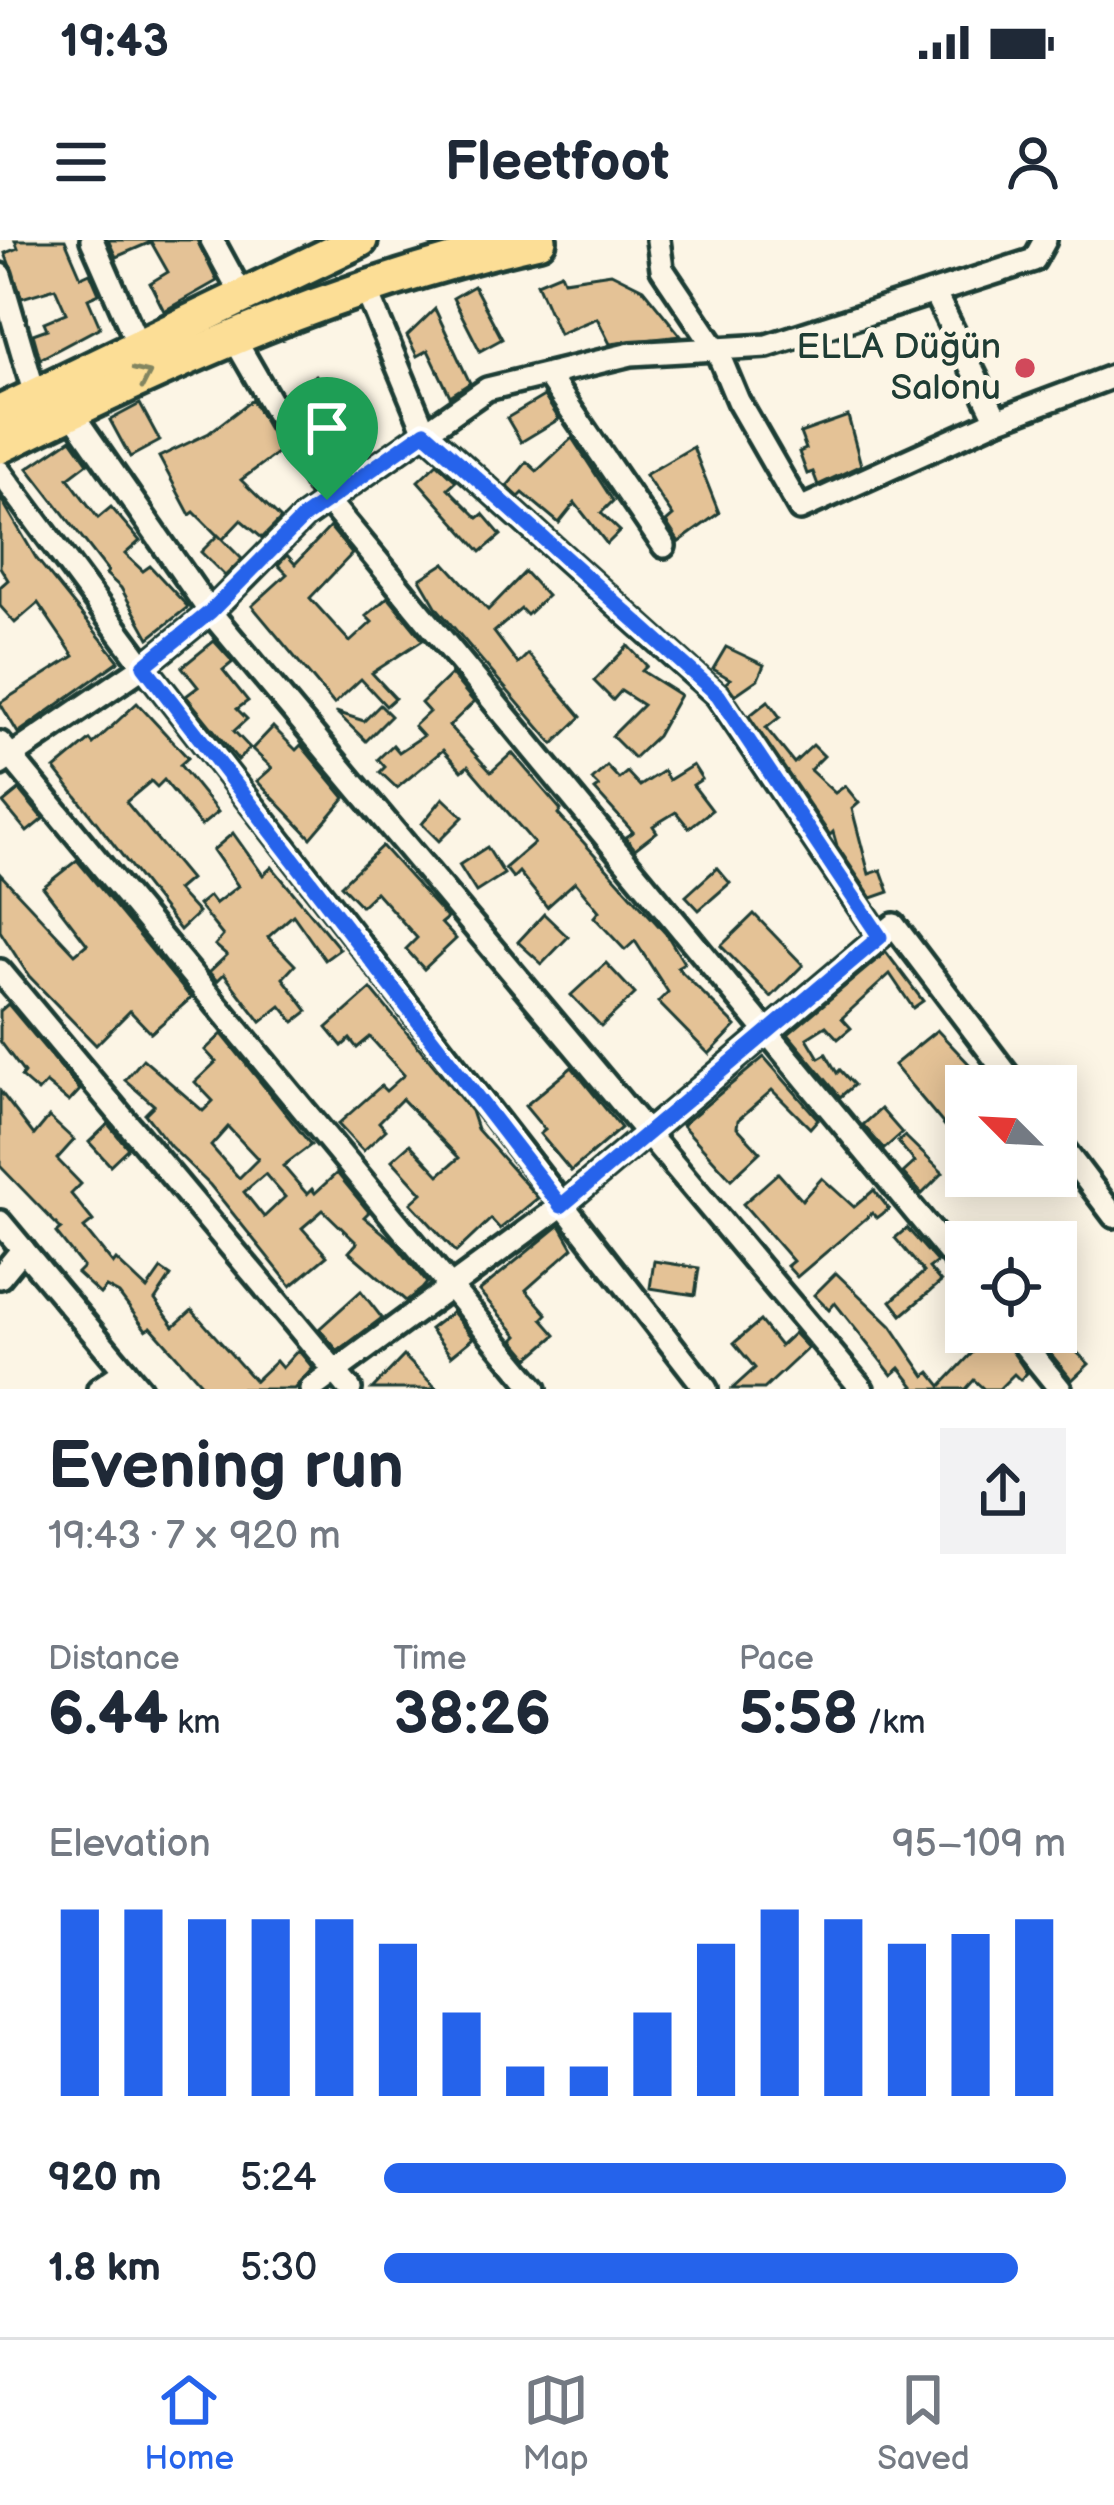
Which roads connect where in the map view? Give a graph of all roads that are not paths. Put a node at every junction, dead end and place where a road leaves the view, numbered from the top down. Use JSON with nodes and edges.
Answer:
{"nodes":[{"id":1,"x":92,"y":240,"type":"edge"},
{"id":2,"x":212,"y":240,"type":"edge"},
{"id":3,"x":539,"y":240,"type":"edge"},
{"id":4,"x":658,"y":240,"type":"edge"},
{"id":5,"x":1045,"y":240,"type":"edge"},
{"id":6,"x":350,"y":242,"type":"edge"},
{"id":7,"x":0,"y":274,"type":"edge"},
{"id":8,"x":364,"y":285,"type":"junction"},
{"id":9,"x":934,"y":294,"type":"junction"},
{"id":10,"x":243,"y":297,"type":"junction"},
{"id":11,"x":232,"y":335,"type":"junction"},
{"id":12,"x":139,"y":347,"type":"junction"},
{"id":13,"x":717,"y":351,"type":"junction"},
{"id":14,"x":548,"y":376,"type":"junction"},
{"id":15,"x":1114,"y":376,"type":"edge"},
{"id":16,"x":35,"y":395,"type":"junction"},
{"id":17,"x":69,"y":410,"type":"junction"},
{"id":18,"x":0,"y":413,"type":"edge"},
{"id":19,"x":997,"y":420,"type":"junction"},
{"id":20,"x":425,"y":432,"type":"junction"},
{"id":21,"x":0,"y":446,"type":"edge"},
{"id":22,"x":0,"y":472,"type":"edge"},
{"id":23,"x":327,"y":500,"type":"junction"},
{"id":24,"x":664,"y":546,"type":"dead end"},
{"id":25,"x":210,"y":612,"type":"junction"},
{"id":26,"x":144,"y":666,"type":"junction"},
{"id":27,"x":3,"y":755,"type":"edge"},
{"id":28,"x":880,"y":937,"type":"junction"},
{"id":29,"x":0,"y":970,"type":"edge"},
{"id":30,"x":767,"y":1028,"type":"junction"},
{"id":31,"x":1000,"y":1065,"type":"edge"},
{"id":32,"x":645,"y":1136,"type":"junction"},
{"id":33,"x":1077,"y":1167,"type":"edge"},
{"id":34,"x":561,"y":1206,"type":"junction"},
{"id":35,"x":1114,"y":1216,"type":"edge"},
{"id":36,"x":0,"y":1222,"type":"edge"},
{"id":37,"x":945,"y":1247,"type":"edge"},
{"id":38,"x":23,"y":1249,"type":"junction"},
{"id":39,"x":0,"y":1276,"type":"edge"},
{"id":40,"x":451,"y":1286,"type":"junction"},
{"id":41,"x":1031,"y":1353,"type":"edge"},
{"id":42,"x":335,"y":1371,"type":"junction"},
{"id":43,"x":133,"y":1380,"type":"edge"},
{"id":44,"x":99,"y":1389,"type":"edge"},
{"id":45,"x":310,"y":1389,"type":"edge"},
{"id":46,"x":350,"y":1389,"type":"edge"},
{"id":47,"x":535,"y":1389,"type":"edge"},
{"id":48,"x":706,"y":1389,"type":"edge"},
{"id":49,"x":862,"y":1389,"type":"edge"},
{"id":50,"x":1060,"y":1389,"type":"edge"}],
"edges":[{"from":1,"to":12,"type":"street"},
{"from":2,"to":10,"type":"street"},
{"from":3,"to":8,"type":"highway"},
{"from":4,"to":13,"type":"street"},
{"from":5,"to":9,"type":"street"},
{"from":6,"to":10,"type":"highway"},
{"from":7,"to":16,"type":"street"},
{"from":8,"to":11,"type":"highway"},
{"from":8,"to":20,"type":"street"},
{"from":9,"to":13,"type":"street"},
{"from":9,"to":19,"type":"street"},
{"from":10,"to":12,"type":"highway"},
{"from":17,"to":11,"type":"highway","one_way":true},
{"from":11,"to":23,"type":"street"},
{"from":12,"to":16,"type":"highway"},
{"from":13,"to":14,"type":"street"},
{"from":13,"to":19,"type":"street"},
{"from":14,"to":20,"type":"street"},
{"from":14,"to":24,"type":"street"},
{"from":15,"to":19,"type":"street"},
{"from":16,"to":18,"type":"highway"},
{"from":17,"to":21,"type":"highway"},
{"from":17,"to":25,"type":"street"},
{"from":20,"to":23,"type":"street"},
{"from":20,"to":28,"type":"street"},
{"from":22,"to":26,"type":"street"},
{"from":23,"to":25,"type":"street"},
{"from":23,"to":30,"type":"street"},
{"from":25,"to":26,"type":"street"},
{"from":25,"to":32,"type":"street"},
{"from":26,"to":27,"type":"street"},
{"from":26,"to":34,"type":"street"},
{"from":27,"to":40,"type":"street"},
{"from":28,"to":30,"type":"street"},
{"from":28,"to":31,"type":"street"},
{"from":29,"to":42,"type":"street"},
{"from":30,"to":32,"type":"street"},
{"from":30,"to":37,"type":"street"},
{"from":32,"to":34,"type":"street"},
{"from":32,"to":49,"type":"street"},
{"from":33,"to":35,"type":"street"},
{"from":34,"to":40,"type":"street"},
{"from":34,"to":48,"type":"street"},
{"from":36,"to":38,"type":"street"},
{"from":38,"to":39,"type":"street"},
{"from":38,"to":43,"type":"street"},
{"from":40,"to":42,"type":"street"},
{"from":40,"to":47,"type":"street"},
{"from":41,"to":50,"type":"street"},
{"from":42,"to":45,"type":"street"},
{"from":42,"to":46,"type":"street"},
{"from":43,"to":44,"type":"street"}]}
